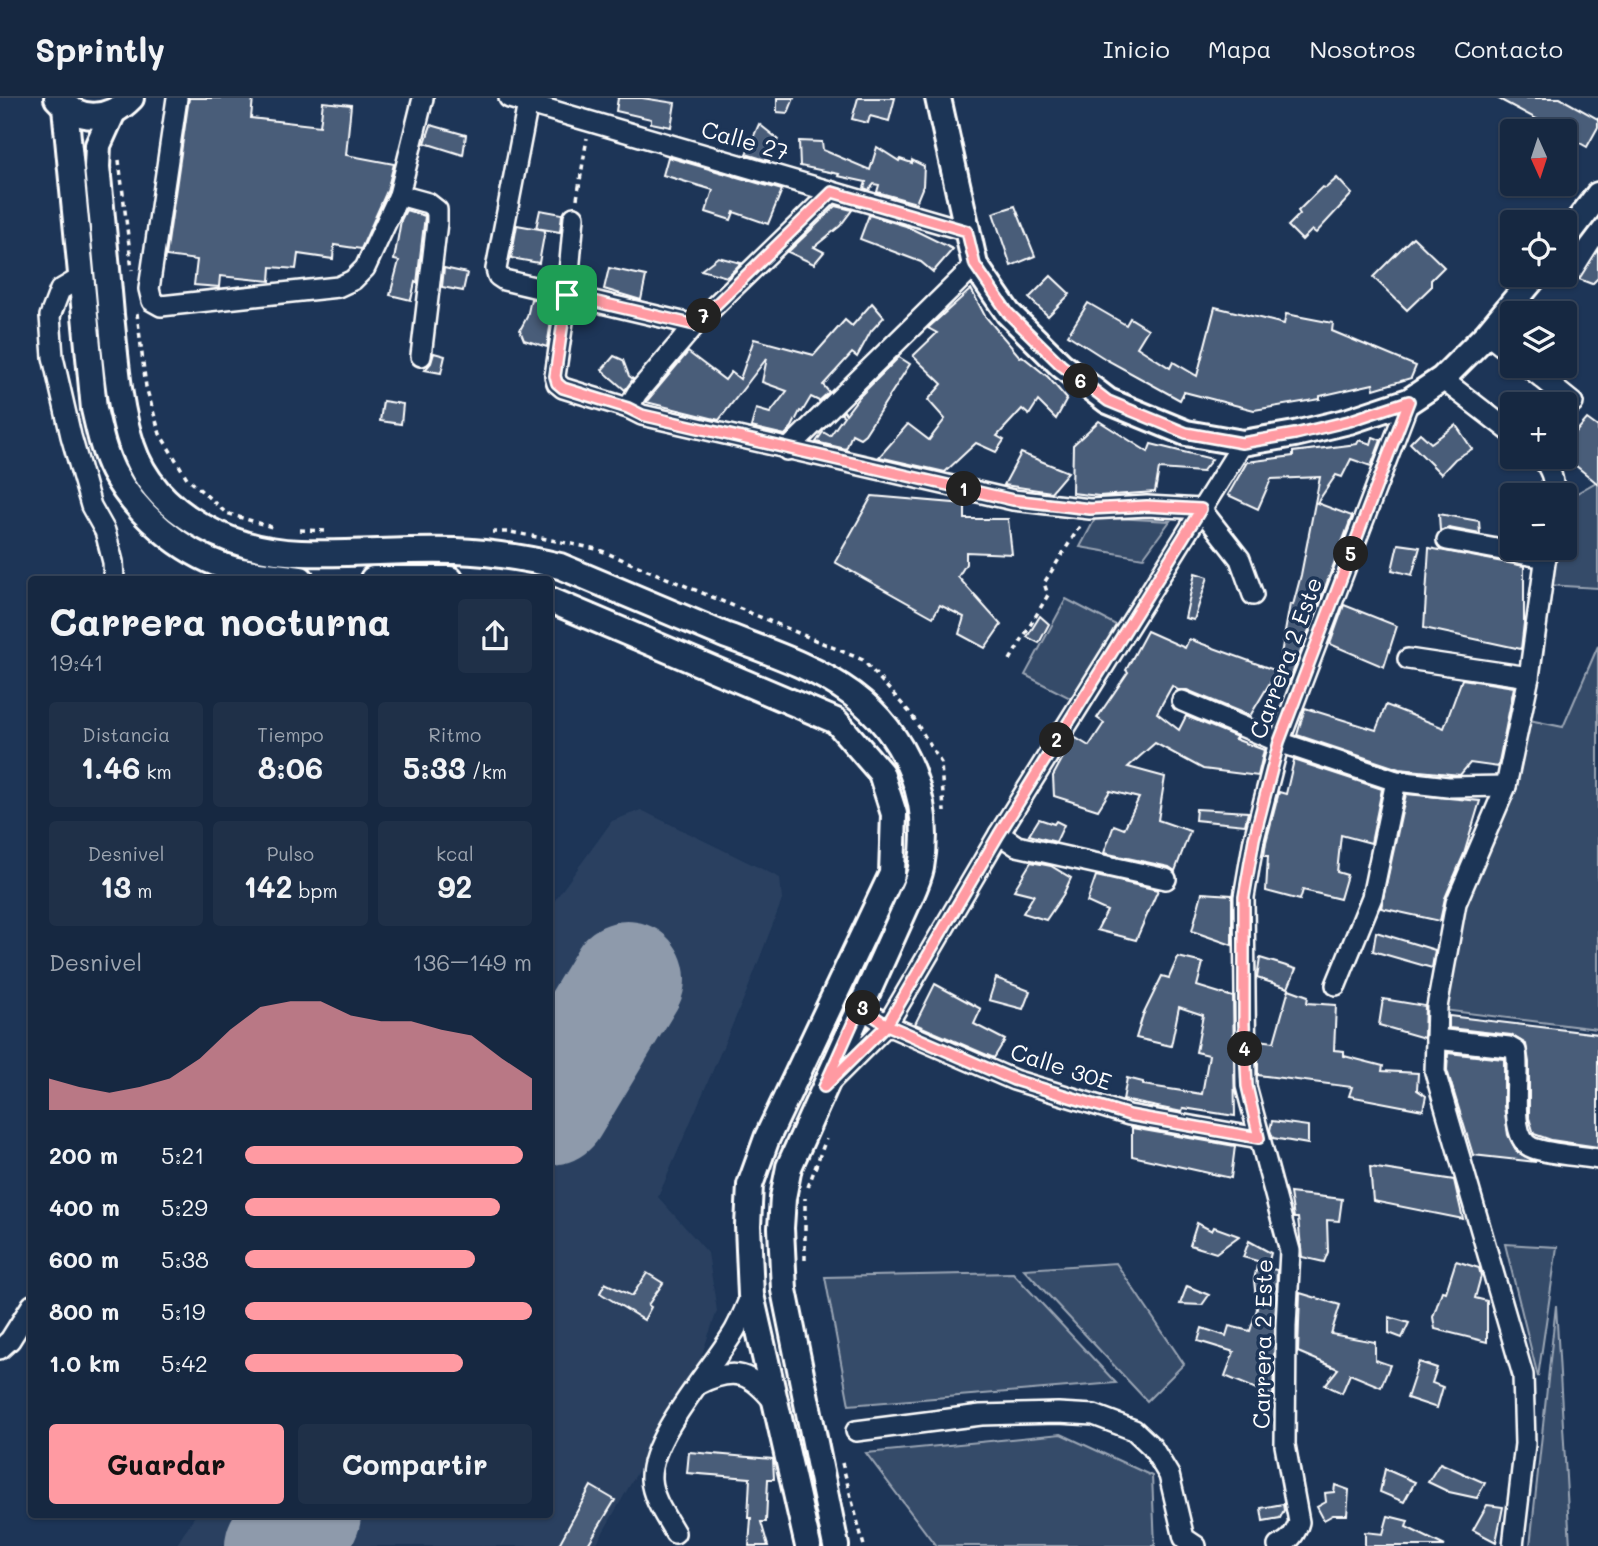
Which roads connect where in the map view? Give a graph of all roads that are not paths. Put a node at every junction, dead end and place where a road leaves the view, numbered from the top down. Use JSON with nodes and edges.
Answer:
{"nodes":[{"id":1,"x":177,"y":98,"type":"edge"},
{"id":2,"x":423,"y":98,"type":"edge"},
{"id":3,"x":938,"y":98,"type":"edge"},
{"id":4,"x":519,"y":101,"type":"edge"},
{"id":5,"x":61,"y":102,"type":"edge"},
{"id":6,"x":122,"y":105,"type":"edge"},
{"id":7,"x":832,"y":192,"type":"junction"},
{"id":8,"x":399,"y":195,"type":"junction"},
{"id":9,"x":1598,"y":195,"type":"edge"},
{"id":10,"x":574,"y":216,"type":"road end"},
{"id":11,"x":1591,"y":221,"type":"edge"},
{"id":12,"x":967,"y":231,"type":"junction"},
{"id":13,"x":975,"y":265,"type":"junction"},
{"id":14,"x":82,"y":277,"type":"junction"},
{"id":15,"x":1526,"y":287,"type":"edge"},
{"id":16,"x":567,"y":295,"type":"junction"},
{"id":17,"x":695,"y":325,"type":"junction"},
{"id":18,"x":1487,"y":334,"type":"junction"},
{"id":19,"x":1500,"y":344,"type":"edge"},
{"id":20,"x":421,"y":356,"type":"dead end"},
{"id":21,"x":1542,"y":378,"type":"edge"},
{"id":22,"x":1442,"y":379,"type":"junction"},
{"id":23,"x":1559,"y":392,"type":"edge"},
{"id":24,"x":1409,"y":401,"type":"junction"},
{"id":25,"x":628,"y":408,"type":"junction"},
{"id":26,"x":1500,"y":424,"type":"edge"},
{"id":27,"x":1242,"y":443,"type":"junction"},
{"id":28,"x":787,"y":450,"type":"junction"},
{"id":29,"x":1201,"y":509,"type":"junction"},
{"id":30,"x":1447,"y":540,"type":"dead end"},
{"id":31,"x":1500,"y":547,"type":"edge"},
{"id":32,"x":1545,"y":560,"type":"edge"},
{"id":33,"x":114,"y":576,"type":"edge"},
{"id":34,"x":281,"y":576,"type":"edge"},
{"id":35,"x":1253,"y":595,"type":"dead end"},
{"id":36,"x":553,"y":601,"type":"edge"},
{"id":37,"x":1408,"y":659,"type":"dead end"},
{"id":38,"x":1529,"y":677,"type":"junction"},
{"id":39,"x":1182,"y":701,"type":"dead end"},
{"id":40,"x":1279,"y":742,"type":"junction"},
{"id":41,"x":1396,"y":781,"type":"junction"},
{"id":42,"x":1506,"y":786,"type":"junction"},
{"id":43,"x":999,"y":834,"type":"junction"},
{"id":44,"x":1166,"y":879,"type":"dead end"},
{"id":45,"x":1336,"y":985,"type":"dead end"},
{"id":46,"x":860,"y":1007,"type":"junction"},
{"id":47,"x":887,"y":1025,"type":"junction"},
{"id":48,"x":1436,"y":1039,"type":"junction"},
{"id":49,"x":824,"y":1087,"type":"junction"},
{"id":50,"x":1259,"y":1138,"type":"junction"},
{"id":51,"x":1598,"y":1159,"type":"edge"},
{"id":52,"x":751,"y":1295,"type":"junction"},
{"id":53,"x":28,"y":1312,"type":"edge"},
{"id":54,"x":0,"y":1349,"type":"edge"},
{"id":55,"x":699,"y":1384,"type":"junction"},
{"id":56,"x":775,"y":1403,"type":"junction"},
{"id":57,"x":856,"y":1431,"type":"dead end"},
{"id":58,"x":675,"y":1533,"type":"dead end"},
{"id":59,"x":808,"y":1546,"type":"edge"},
{"id":60,"x":836,"y":1546,"type":"edge"},
{"id":61,"x":1196,"y":1546,"type":"edge"},
{"id":62,"x":1278,"y":1546,"type":"edge"},
{"id":63,"x":1513,"y":1546,"type":"edge"}],
"edges":[{"from":1,"to":8,"type":"street"},
{"from":2,"to":8,"type":"street"},
{"from":3,"to":12,"type":"main road"},
{"from":4,"to":7,"type":"street","name":"Calle 27"},
{"from":4,"to":16,"type":"street"},
{"from":5,"to":6,"type":"main road"},
{"from":5,"to":14,"type":"main road"},
{"from":6,"to":46,"type":"main road"},
{"from":7,"to":12,"type":"street","name":"Calle 27"},
{"from":7,"to":17,"type":"street"},
{"from":8,"to":20,"type":"street"},
{"from":9,"to":11,"type":"main road"},
{"from":10,"to":16,"type":"street"},
{"from":12,"to":13,"type":"main road"},
{"from":13,"to":27,"type":"main road"},
{"from":13,"to":28,"type":"street"},
{"from":14,"to":33,"type":"street"},
{"from":14,"to":34,"type":"main road"},
{"from":15,"to":18,"type":"main road"},
{"from":16,"to":17,"type":"street"},
{"from":16,"to":25,"type":"street"},
{"from":17,"to":25,"type":"street"},
{"from":18,"to":19,"type":"street"},
{"from":18,"to":22,"type":"main road"},
{"from":21,"to":23,"type":"street"},
{"from":22,"to":24,"type":"main road"},
{"from":22,"to":26,"type":"street"},
{"from":24,"to":27,"type":"main road"},
{"from":24,"to":40,"type":"street","name":"Carrera 2 Este"},
{"from":25,"to":28,"type":"street"},
{"from":27,"to":29,"type":"street"},
{"from":28,"to":29,"type":"street"},
{"from":29,"to":35,"type":"street"},
{"from":29,"to":43,"type":"street"},
{"from":30,"to":31,"type":"street"},
{"from":32,"to":38,"type":"street"},
{"from":36,"to":52,"type":"main road"},
{"from":37,"to":38,"type":"street"},
{"from":38,"to":42,"type":"street"},
{"from":39,"to":40,"type":"street"},
{"from":40,"to":41,"type":"street"},
{"from":40,"to":50,"type":"street","name":"Carrera 2 Este"},
{"from":41,"to":42,"type":"street"},
{"from":41,"to":45,"type":"street"},
{"from":42,"to":48,"type":"street"},
{"from":43,"to":44,"type":"street"},
{"from":43,"to":47,"type":"street"},
{"from":46,"to":47,"type":"street","name":"Calle 30E"},
{"from":46,"to":49,"type":"main road"},
{"from":47,"to":49,"type":"street"},
{"from":47,"to":50,"type":"street","name":"Calle 30E"},
{"from":48,"to":51,"type":"street"},
{"from":48,"to":63,"type":"street"},
{"from":49,"to":60,"type":"main road"},
{"from":50,"to":62,"type":"street","name":"Carrera 2 Este"},
{"from":52,"to":55,"type":"street"},
{"from":52,"to":56,"type":"main road"},
{"from":53,"to":54,"type":"street"},
{"from":55,"to":56,"type":"street"},
{"from":55,"to":58,"type":"street"},
{"from":56,"to":59,"type":"main road"},
{"from":57,"to":61,"type":"street"}]}
